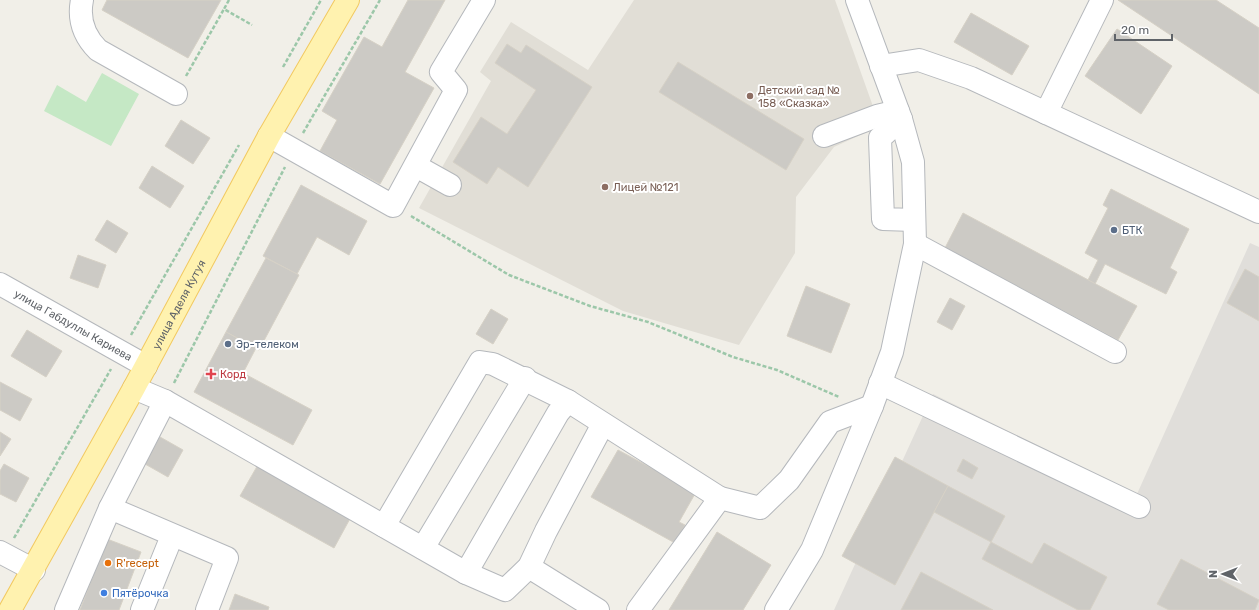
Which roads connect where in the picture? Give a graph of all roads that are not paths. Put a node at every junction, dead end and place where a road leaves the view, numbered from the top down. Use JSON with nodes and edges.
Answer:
{"nodes":[{"id":1,"x":82,"y":0,"type":"edge"},
{"id":2,"x":484,"y":0,"type":"edge"},
{"id":3,"x":856,"y":0,"type":"edge"},
{"id":4,"x":1102,"y":0,"type":"edge"},
{"id":5,"x":341,"y":2,"type":"edge"},
{"id":6,"x":881,"y":66,"type":"junction"},
{"id":7,"x":176,"y":94,"type":"road end"},
{"id":8,"x":1046,"y":113,"type":"junction"},
{"id":9,"x":899,"y":115,"type":"junction"},
{"id":10,"x":269,"y":136,"type":"junction"},
{"id":11,"x":824,"y":136,"type":"dead end"},
{"id":12,"x":416,"y":166,"type":"junction"},
{"id":13,"x":450,"y":185,"type":"dead end"},
{"id":14,"x":1259,"y":212,"type":"edge"},
{"id":15,"x":914,"y":220,"type":"junction"},
{"id":16,"x":915,"y":244,"type":"junction"},
{"id":17,"x":0,"y":284,"type":"edge"},
{"id":18,"x":1115,"y":352,"type":"dead end"},
{"id":19,"x":146,"y":366,"type":"junction"},
{"id":20,"x":525,"y":378,"type":"junction"},
{"id":21,"x":880,"y":383,"type":"junction"},
{"id":22,"x":134,"y":388,"type":"junction"},
{"id":23,"x":165,"y":400,"type":"junction"},
{"id":24,"x":568,"y":401,"type":"junction"},
{"id":25,"x":872,"y":406,"type":"junction"},
{"id":26,"x":603,"y":424,"type":"junction"},
{"id":27,"x":720,"y":498,"type":"junction"},
{"id":28,"x":1139,"y":507,"type":"dead end"},
{"id":29,"x":110,"y":508,"type":"junction"},
{"id":30,"x":384,"y":526,"type":"junction"},
{"id":31,"x":172,"y":536,"type":"junction"},
{"id":32,"x":423,"y":548,"type":"junction"},
{"id":33,"x":2,"y":553,"type":"edge"},
{"id":34,"x":529,"y":567,"type":"junction"},
{"id":35,"x":34,"y":570,"type":"junction"},
{"id":36,"x":466,"y":573,"type":"junction"},
{"id":37,"x":10,"y":610,"type":"edge"},
{"id":38,"x":66,"y":610,"type":"edge"},
{"id":39,"x":142,"y":610,"type":"edge"},
{"id":40,"x":207,"y":610,"type":"edge"},
{"id":41,"x":598,"y":610,"type":"edge"},
{"id":42,"x":638,"y":610,"type":"edge"},
{"id":43,"x":776,"y":610,"type":"edge"}],
"edges":[{"from":1,"to":7,"type":"street"},
{"from":2,"to":12,"type":"street"},
{"from":3,"to":6,"type":"street"},
{"from":4,"to":8,"type":"street"},
{"from":5,"to":10,"type":"main road","name":"улица Аделя Кутуя"},
{"from":6,"to":8,"type":"street"},
{"from":6,"to":9,"type":"street"},
{"from":8,"to":14,"type":"street"},
{"from":9,"to":11,"type":"street"},
{"from":9,"to":15,"type":"street"},
{"from":9,"to":15,"type":"street"},
{"from":10,"to":12,"type":"street"},
{"from":10,"to":19,"type":"main road","name":"улица Аделя Кутуя"},
{"from":12,"to":13,"type":"street"},
{"from":15,"to":16,"type":"street"},
{"from":16,"to":18,"type":"street"},
{"from":16,"to":21,"type":"street"},
{"from":17,"to":19,"type":"street","name":"улица Габдуллы Кариева"},
{"from":19,"to":22,"type":"main road","name":"улица Аделя Кутуя"},
{"from":20,"to":24,"type":"street"},
{"from":20,"to":30,"type":"street"},
{"from":20,"to":32,"type":"street"},
{"from":21,"to":25,"type":"street"},
{"from":21,"to":28,"type":"street"},
{"from":22,"to":23,"type":"street"},
{"from":22,"to":35,"type":"main road","name":"улица Аделя Кутуя"},
{"from":23,"to":29,"type":"street"},
{"from":23,"to":30,"type":"street"},
{"from":24,"to":26,"type":"street"},
{"from":24,"to":36,"type":"street"},
{"from":25,"to":27,"type":"street"},
{"from":25,"to":43,"type":"street"},
{"from":26,"to":27,"type":"street"},
{"from":26,"to":34,"type":"street"},
{"from":27,"to":42,"type":"street"},
{"from":29,"to":31,"type":"street"},
{"from":29,"to":38,"type":"street"},
{"from":30,"to":32,"type":"street"},
{"from":31,"to":39,"type":"street"},
{"from":31,"to":40,"type":"street"},
{"from":32,"to":36,"type":"street"},
{"from":33,"to":35,"type":"street"},
{"from":34,"to":36,"type":"street"},
{"from":34,"to":41,"type":"street"},
{"from":35,"to":37,"type":"main road","name":"улица Аделя Кутуя"}]}
